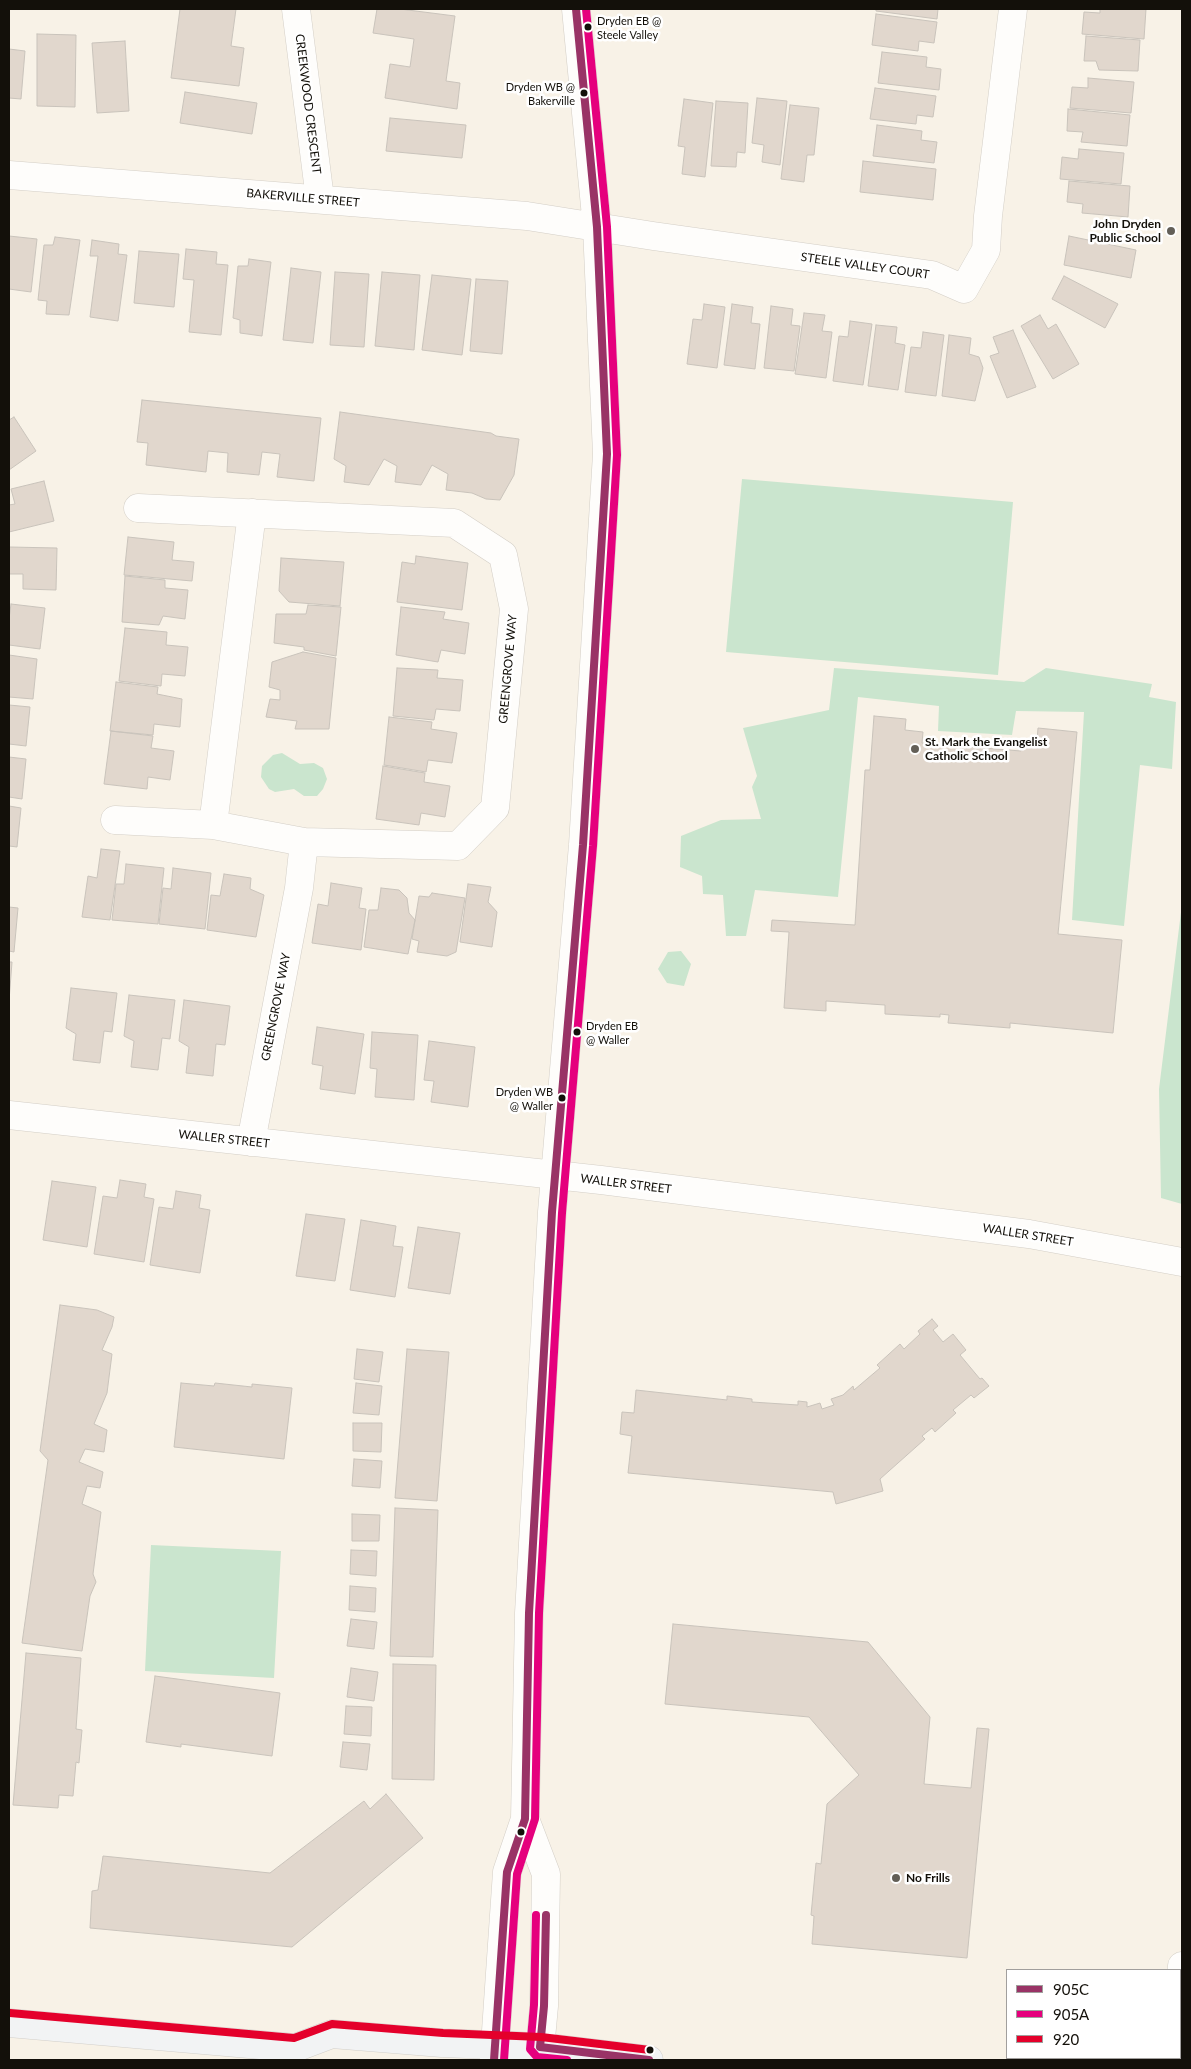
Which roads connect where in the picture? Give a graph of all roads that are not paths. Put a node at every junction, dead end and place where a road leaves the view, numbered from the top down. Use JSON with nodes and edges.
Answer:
{"nodes":[{"id":1,"x":296,"y":9,"type":"edge"},
{"id":2,"x":576,"y":9,"type":"edge"},
{"id":3,"x":1013,"y":9,"type":"edge"},
{"id":4,"x":9,"y":174,"type":"edge"},
{"id":5,"x":320,"y":199,"type":"junction"},
{"id":6,"x":597,"y":227,"type":"junction"},
{"id":7,"x":138,"y":508,"type":"dead end"},
{"id":8,"x":252,"y":513,"type":"junction"},
{"id":9,"x":115,"y":820,"type":"dead end"},
{"id":10,"x":213,"y":826,"type":"junction"},
{"id":11,"x":304,"y":842,"type":"junction"},
{"id":12,"x":9,"y":1115,"type":"edge"},
{"id":13,"x":251,"y":1142,"type":"junction"},
{"id":14,"x":555,"y":1175,"type":"junction"},
{"id":15,"x":1182,"y":1262,"type":"edge"},
{"id":16,"x":525,"y":1819,"type":"junction"},
{"id":17,"x":1182,"y":1966,"type":"edge"},
{"id":18,"x":1181,"y":1978,"type":"edge"},
{"id":19,"x":9,"y":2023,"type":"edge"},
{"id":20,"x":495,"y":2052,"type":"edge"},
{"id":21,"x":301,"y":2054,"type":"edge"},
{"id":22,"x":539,"y":2054,"type":"edge"},
{"id":23,"x":649,"y":2060,"type":"edge"}],
"edges":[{"from":1,"to":5,"type":"street","name":"CREEKWOOD CRESCENT"},
{"from":2,"to":6,"type":"street"},
{"from":3,"to":6,"type":"street","name":"STEELE VALLEY COURT"},
{"from":4,"to":5,"type":"street","name":"BAKERVILLE STREET"},
{"from":5,"to":6,"type":"street","name":"BAKERVILLE STREET"},
{"from":6,"to":14,"type":"street"},
{"from":7,"to":8,"type":"street","name":"GREENGROVE WAY"},
{"from":8,"to":10,"type":"street"},
{"from":8,"to":11,"type":"street","name":"GREENGROVE WAY"},
{"from":9,"to":10,"type":"street","name":"GREENGROVE WAY"},
{"from":10,"to":11,"type":"street","name":"GREENGROVE WAY"},
{"from":11,"to":13,"type":"street","name":"GREENGROVE WAY"},
{"from":12,"to":13,"type":"street","name":"WALLER STREET"},
{"from":13,"to":14,"type":"street","name":"WALLER STREET"},
{"from":14,"to":15,"type":"street","name":"WALLER STREET"},
{"from":14,"to":16,"type":"street"},
{"from":16,"to":20,"type":"street"},
{"from":16,"to":22,"type":"street"},
{"from":17,"to":18,"type":"street"},
{"from":19,"to":21,"type":"main road"},
{"from":20,"to":21,"type":"main road"},
{"from":20,"to":22,"type":"main road"},
{"from":22,"to":23,"type":"main road"}]}
